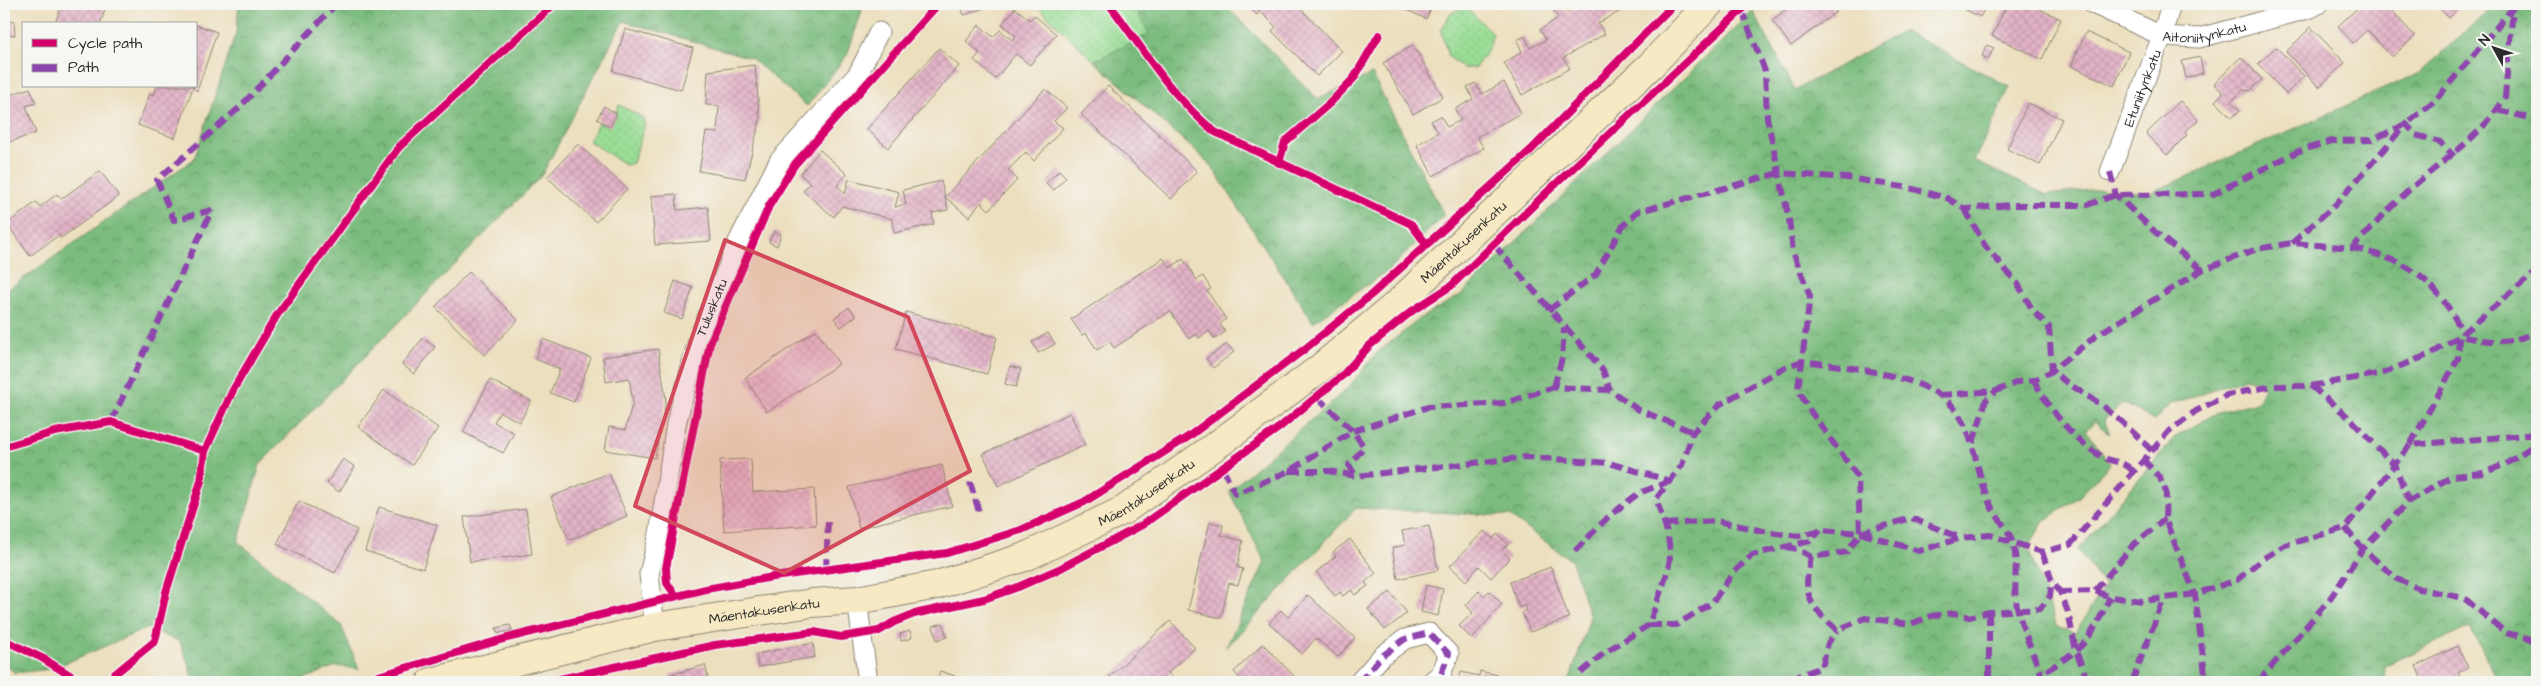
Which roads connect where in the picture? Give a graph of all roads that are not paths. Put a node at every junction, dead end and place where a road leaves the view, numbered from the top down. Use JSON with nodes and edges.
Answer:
{"nodes":[{"id":1,"x":1709,"y":4,"type":"edge"},
{"id":2,"x":2093,"y":4,"type":"edge"},
{"id":3,"x":2171,"y":4,"type":"edge"},
{"id":4,"x":2318,"y":4,"type":"edge"},
{"id":5,"x":879,"y":32,"type":"dead end"},
{"id":6,"x":2162,"y":36,"type":"junction"},
{"id":7,"x":2110,"y":172,"type":"dead end"},
{"id":8,"x":857,"y":600,"type":"junction"},
{"id":9,"x":655,"y":626,"type":"junction"},
{"id":10,"x":431,"y":682,"type":"edge"},
{"id":11,"x":868,"y":682,"type":"edge"},
{"id":12,"x":1359,"y":682,"type":"edge"},
{"id":13,"x":1431,"y":682,"type":"edge"}],
"edges":[{"from":1,"to":8,"type":"main road","name":"Mäentakusenkatu"},
{"from":2,"to":6,"type":"street","name":"Aitoniitynkatu"},
{"from":3,"to":6,"type":"street","name":"Etuniitynkatu"},
{"from":4,"to":6,"type":"street","name":"Aitoniitynkatu"},
{"from":5,"to":9,"type":"street","name":"Tuluskatu"},
{"from":6,"to":7,"type":"street","name":"Etuniitynkatu"},
{"from":8,"to":9,"type":"main road","name":"Mäentakusenkatu"},
{"from":8,"to":11,"type":"street"},
{"from":9,"to":10,"type":"main road","name":"Mäentakusenkatu"},
{"from":12,"to":13,"type":"street"}]}
